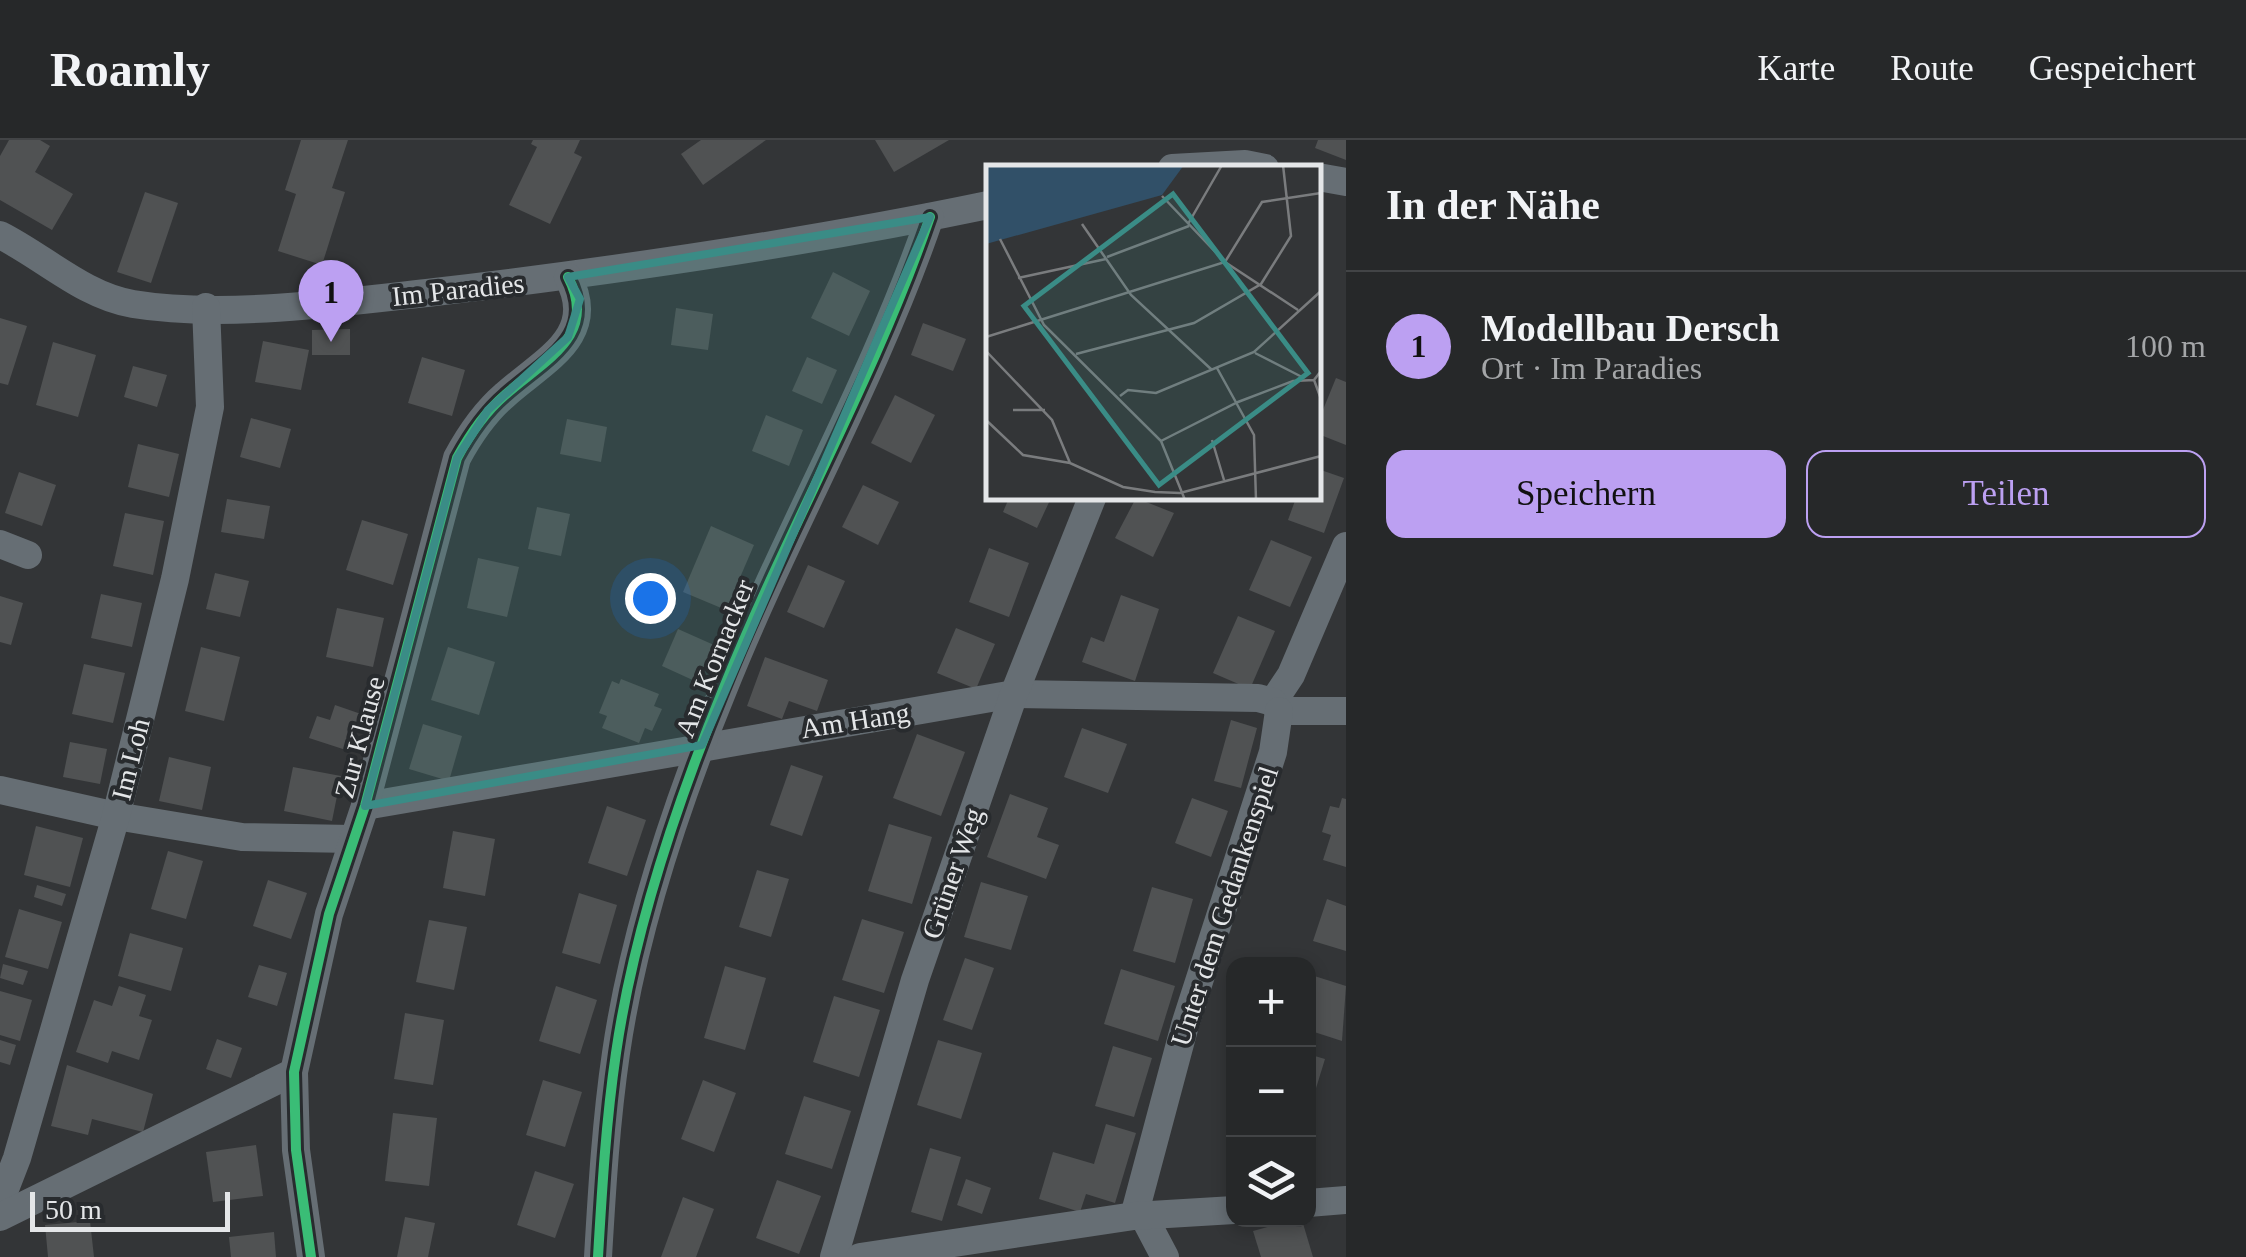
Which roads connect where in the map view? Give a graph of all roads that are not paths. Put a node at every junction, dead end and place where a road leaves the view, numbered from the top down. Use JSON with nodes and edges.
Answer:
{"nodes":[{"id":1,"x":1251,"y":160,"type":"edge"},
{"id":2,"x":1202,"y":165,"type":"edge"},
{"id":3,"x":1321,"y":178,"type":"edge"},
{"id":4,"x":1346,"y":182,"type":"edge"},
{"id":5,"x":986,"y":205,"type":"edge"},
{"id":6,"x":930,"y":217,"type":"junction"},
{"id":7,"x":0,"y":235,"type":"edge"},
{"id":8,"x":568,"y":276,"type":"junction"},
{"id":9,"x":206,"y":308,"type":"junction"},
{"id":10,"x":1091,"y":500,"type":"edge"},
{"id":11,"x":0,"y":544,"type":"edge"},
{"id":12,"x":1346,"y":546,"type":"edge"},
{"id":13,"x":28,"y":555,"type":"dead end"},
{"id":14,"x":1014,"y":694,"type":"junction"},
{"id":15,"x":1276,"y":706,"type":"junction"},
{"id":16,"x":1346,"y":711,"type":"edge"},
{"id":17,"x":702,"y":745,"type":"junction"},
{"id":18,"x":0,"y":790,"type":"edge"},
{"id":19,"x":364,"y":806,"type":"junction"},
{"id":20,"x":116,"y":816,"type":"junction"},
{"id":21,"x":353,"y":840,"type":"junction"},
{"id":22,"x":294,"y":1072,"type":"junction"},
{"id":23,"x":1346,"y":1200,"type":"edge"},
{"id":24,"x":0,"y":1202,"type":"edge"},
{"id":25,"x":1316,"y":1203,"type":"edge"},
{"id":26,"x":1226,"y":1211,"type":"edge"},
{"id":27,"x":0,"y":1217,"type":"edge"},
{"id":28,"x":1140,"y":1217,"type":"junction"},
{"id":29,"x":312,"y":1257,"type":"edge"},
{"id":30,"x":598,"y":1257,"type":"edge"},
{"id":31,"x":834,"y":1257,"type":"edge"},
{"id":32,"x":860,"y":1257,"type":"edge"},
{"id":33,"x":1165,"y":1257,"type":"edge"}],
"edges":[{"from":1,"to":2,"type":"street"},
{"from":3,"to":4,"type":"street"},
{"from":5,"to":6,"type":"street","name":"Im Paradies"},
{"from":6,"to":8,"type":"street","name":"Im Paradies"},
{"from":6,"to":17,"type":"street","name":"Am Kornacker"},
{"from":7,"to":9,"type":"street","name":"Im Paradies"},
{"from":8,"to":9,"type":"street","name":"Im Paradies"},
{"from":8,"to":19,"type":"street","name":"Zur Klause"},
{"from":9,"to":20,"type":"street","name":"Im Loh"},
{"from":10,"to":14,"type":"street","name":"Grüner Weg"},
{"from":11,"to":13,"type":"street"},
{"from":12,"to":15,"type":"street","name":"Unter dem Gedankenspiel"},
{"from":14,"to":15,"type":"street","name":"Am Hang"},
{"from":14,"to":17,"type":"street","name":"Am Hang"},
{"from":14,"to":31,"type":"street","name":"Grüner Weg"},
{"from":15,"to":16,"type":"street","name":"Am Hang"},
{"from":15,"to":28,"type":"street","name":"Unter dem Gedankenspiel"},
{"from":17,"to":19,"type":"street","name":"Am Hang"},
{"from":17,"to":30,"type":"street","name":"Am Kornacker"},
{"from":18,"to":20,"type":"street"},
{"from":19,"to":21,"type":"street","name":"Zur Klause"},
{"from":20,"to":21,"type":"street"},
{"from":20,"to":24,"type":"street","name":"Im Loh"},
{"from":21,"to":22,"type":"street","name":"Zur Klause"},
{"from":22,"to":27,"type":"street"},
{"from":22,"to":29,"type":"street","name":"Zur Klause"},
{"from":23,"to":25,"type":"street"},
{"from":26,"to":28,"type":"street"},
{"from":28,"to":32,"type":"street"},
{"from":28,"to":33,"type":"street"}]}
